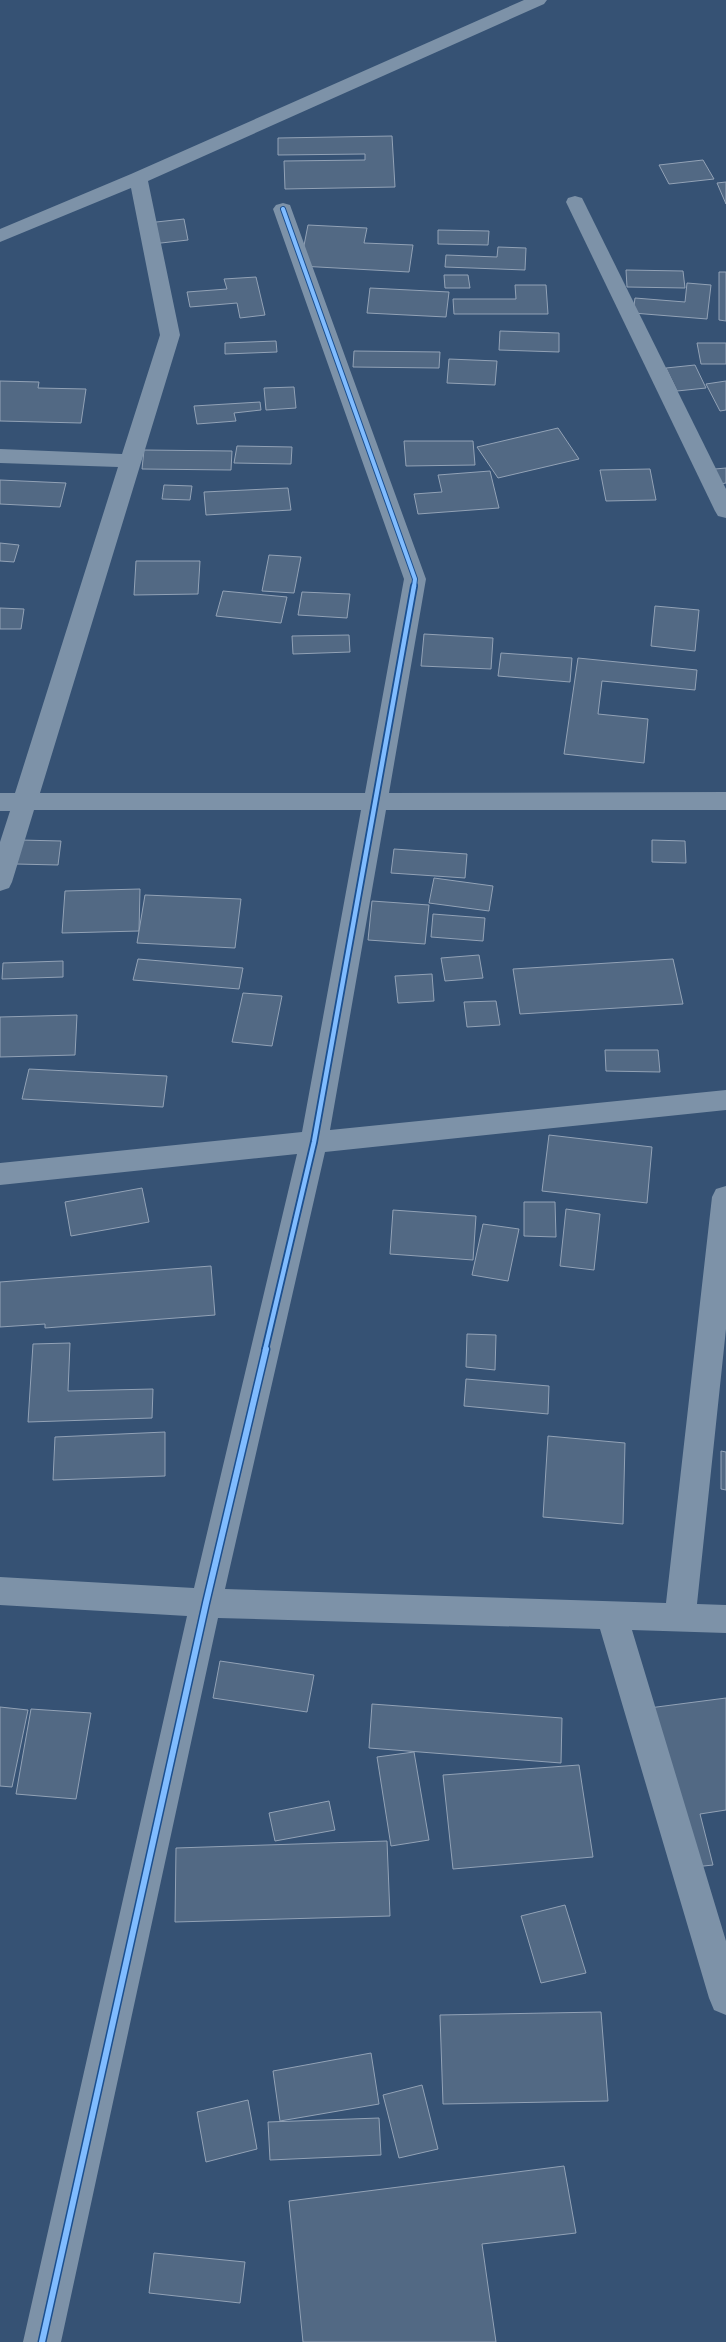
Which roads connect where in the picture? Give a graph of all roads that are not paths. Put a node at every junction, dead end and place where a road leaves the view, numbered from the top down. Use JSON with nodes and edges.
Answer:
{"nodes":[{"id":1,"x":538,"y":0,"type":"edge"},
{"id":2,"x":138,"y":178,"type":"junction"},
{"id":3,"x":575,"y":202,"type":"dead end"},
{"id":4,"x":283,"y":208,"type":"dead end"},
{"id":5,"x":0,"y":236,"type":"edge"},
{"id":6,"x":0,"y":456,"type":"edge"},
{"id":7,"x":131,"y":461,"type":"junction"},
{"id":8,"x":726,"y":512,"type":"edge"},
{"id":9,"x":376,"y":801,"type":"junction"},
{"id":10,"x":726,"y":801,"type":"edge"},
{"id":11,"x":0,"y":802,"type":"edge"},
{"id":12,"x":25,"y":802,"type":"junction"},
{"id":13,"x":0,"y":882,"type":"edge"},
{"id":14,"x":726,"y":1100,"type":"edge"},
{"id":15,"x":314,"y":1142,"type":"junction"},
{"id":16,"x":0,"y":1174,"type":"edge"},
{"id":17,"x":726,"y":1197,"type":"edge"},
{"id":18,"x":723,"y":1252,"type":"edge"},
{"id":19,"x":0,"y":1592,"type":"edge"},
{"id":20,"x":206,"y":1603,"type":"junction"},
{"id":21,"x":612,"y":1616,"type":"junction"},
{"id":22,"x":680,"y":1618,"type":"junction"},
{"id":23,"x":726,"y":1619,"type":"edge"},
{"id":24,"x":726,"y":1998,"type":"edge"},
{"id":25,"x":42,"y":2342,"type":"edge"}],
"edges":[{"from":1,"to":2,"type":"street"},
{"from":2,"to":5,"type":"street"},
{"from":2,"to":7,"type":"street"},
{"from":3,"to":8,"type":"street"},
{"from":4,"to":9,"type":"street"},
{"from":6,"to":7,"type":"street"},
{"from":7,"to":12,"type":"street"},
{"from":9,"to":10,"type":"street"},
{"from":9,"to":12,"type":"street"},
{"from":9,"to":15,"type":"street"},
{"from":11,"to":12,"type":"street"},
{"from":12,"to":13,"type":"street"},
{"from":14,"to":15,"type":"street"},
{"from":15,"to":16,"type":"street"},
{"from":15,"to":20,"type":"street"},
{"from":17,"to":18,"type":"street"},
{"from":18,"to":22,"type":"street"},
{"from":19,"to":20,"type":"street"},
{"from":20,"to":21,"type":"street"},
{"from":20,"to":25,"type":"street"},
{"from":21,"to":22,"type":"street"},
{"from":21,"to":24,"type":"street"},
{"from":22,"to":23,"type":"street"}]}
